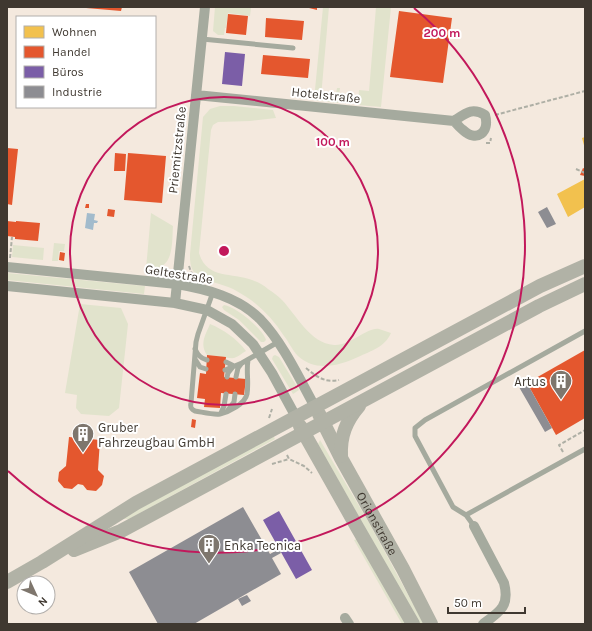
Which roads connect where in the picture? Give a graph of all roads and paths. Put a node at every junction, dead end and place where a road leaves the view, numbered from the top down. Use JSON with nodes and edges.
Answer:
{"nodes":[{"id":1,"x":200,"y":7,"type":"edge"},
{"id":2,"x":205,"y":7,"type":"edge"},
{"id":3,"x":204,"y":19,"type":"junction"},
{"id":4,"x":202,"y":40,"type":"junction"},
{"id":5,"x":292,"y":48,"type":"dead end"},
{"id":6,"x":585,"y":91,"type":"edge"},
{"id":7,"x":196,"y":95,"type":"junction"},
{"id":8,"x":486,"y":115,"type":"junction"},
{"id":9,"x":454,"y":121,"type":"junction"},
{"id":10,"x":492,"y":136,"type":"dead end"},
{"id":11,"x":484,"y":143,"type":"dead end"},
{"id":12,"x":576,"y":169,"type":"dead end"},
{"id":13,"x":585,"y":173,"type":"edge"},
{"id":14,"x":12,"y":237,"type":"dead end"},
{"id":15,"x":8,"y":263,"type":"edge"},
{"id":16,"x":189,"y":264,"type":"dead end"},
{"id":17,"x":585,"y":266,"type":"edge"},
{"id":18,"x":202,"y":280,"type":"dead end"},
{"id":19,"x":177,"y":284,"type":"junction"},
{"id":20,"x":585,"y":284,"type":"edge"},
{"id":21,"x":7,"y":286,"type":"edge"},
{"id":22,"x":214,"y":292,"type":"junction"},
{"id":23,"x":175,"y":303,"type":"junction"},
{"id":24,"x":207,"y":310,"type":"junction"},
{"id":25,"x":585,"y":331,"type":"edge"},
{"id":26,"x":278,"y":342,"type":"junction"},
{"id":27,"x":195,"y":348,"type":"junction"},
{"id":28,"x":260,"y":353,"type":"junction"},
{"id":29,"x":194,"y":356,"type":"junction"},
{"id":30,"x":207,"y":360,"type":"dead end"},
{"id":31,"x":248,"y":360,"type":"junction"},
{"id":32,"x":226,"y":362,"type":"dead end"},
{"id":33,"x":242,"y":363,"type":"junction"},
{"id":34,"x":302,"y":364,"type":"dead end"},
{"id":35,"x":234,"y":366,"type":"junction"},
{"id":36,"x":206,"y":369,"type":"dead end"},
{"id":37,"x":225,"y":370,"type":"dead end"},
{"id":38,"x":228,"y":377,"type":"dead end"},
{"id":39,"x":236,"y":377,"type":"dead end"},
{"id":40,"x":324,"y":380,"type":"dead end"},
{"id":41,"x":226,"y":394,"type":"dead end"},
{"id":42,"x":234,"y":394,"type":"dead end"},
{"id":43,"x":364,"y":400,"type":"junction"},
{"id":44,"x":315,"y":407,"type":"junction"},
{"id":45,"x":272,"y":409,"type":"dead end"},
{"id":46,"x":227,"y":410,"type":"junction"},
{"id":47,"x":221,"y":413,"type":"junction"},
{"id":48,"x":296,"y":417,"type":"junction"},
{"id":49,"x":323,"y":423,"type":"junction"},
{"id":50,"x":273,"y":430,"type":"junction"},
{"id":51,"x":585,"y":430,"type":"edge"},
{"id":52,"x":304,"y":433,"type":"junction"},
{"id":53,"x":282,"y":446,"type":"junction"},
{"id":54,"x":585,"y":448,"type":"edge"},
{"id":55,"x":341,"y":458,"type":"junction"},
{"id":56,"x":567,"y":458,"type":"junction"},
{"id":57,"x":315,"y":478,"type":"dead end"},
{"id":58,"x":466,"y":515,"type":"junction"},
{"id":59,"x":474,"y":526,"type":"joint"},
{"id":60,"x":301,"y":540,"type":"dead end"},
{"id":61,"x":297,"y":543,"type":"dead end"},
{"id":62,"x":42,"y":562,"type":"junction"},
{"id":63,"x":7,"y":582,"type":"edge"},
{"id":64,"x":413,"y":624,"type":"edge"},
{"id":65,"x":431,"y":624,"type":"edge"},
{"id":66,"x":483,"y":624,"type":"edge"}],
"edges":[{"from":1,"to":3,"type":"street","name":"Priemitzstraße"},
{"from":2,"to":3,"type":"street","name":"Priemitzstraße"},
{"from":3,"to":4,"type":"street","name":"Priemitzstraße"},
{"from":4,"to":5,"type":"lane"},
{"from":4,"to":7,"type":"street","name":"Priemitzstraße"},
{"from":6,"to":8,"type":"path"},
{"from":7,"to":9,"type":"street","name":"Hotelstraße"},
{"from":7,"to":19,"type":"street","name":"Priemitzstraße"},
{"from":8,"to":9,"type":"street"},
{"from":8,"to":9,"type":"street"},
{"from":10,"to":11,"type":"path"},
{"from":12,"to":13,"type":"path"},
{"from":14,"to":15,"type":"path"},
{"from":15,"to":19,"type":"street","name":"Geltestraße"},
{"from":16,"to":18,"type":"path"},
{"from":17,"to":44,"type":"main road"},
{"from":19,"to":22,"type":"street","name":"Geltestraße"},
{"from":19,"to":23,"type":"street","name":"Priemitzstraße"},
{"from":20,"to":43,"type":"main road"},
{"from":21,"to":23,"type":"street"},
{"from":22,"to":24,"type":"lane"},
{"from":22,"to":26,"type":"street","name":"Geltestraße"},
{"from":23,"to":24,"type":"street"},
{"from":24,"to":27,"type":"lane"},
{"from":24,"to":28,"type":"street"},
{"from":25,"to":58,"type":"lane"},
{"from":26,"to":28,"type":"lane"},
{"from":26,"to":44,"type":"street","name":"Geltestraße"},
{"from":27,"to":29,"type":"lane"},
{"from":27,"to":30,"type":"lane"},
{"from":28,"to":31,"type":"lane"},
{"from":28,"to":48,"type":"street"},
{"from":29,"to":36,"type":"lane"},
{"from":29,"to":47,"type":"lane"},
{"from":31,"to":33,"type":"lane"},
{"from":31,"to":46,"type":"lane"},
{"from":32,"to":35,"type":"lane"},
{"from":33,"to":35,"type":"lane"},
{"from":33,"to":39,"type":"lane"},
{"from":34,"to":40,"type":"path"},
{"from":35,"to":37,"type":"lane"},
{"from":35,"to":38,"type":"lane"},
{"from":41,"to":47,"type":"lane"},
{"from":42,"to":46,"type":"lane"},
{"from":43,"to":49,"type":"main road"},
{"from":43,"to":55,"type":"main road"},
{"from":44,"to":48,"type":"main road"},
{"from":44,"to":49,"type":"main road","name":"Orionstraße"},
{"from":45,"to":50,"type":"path"},
{"from":46,"to":47,"type":"lane"},
{"from":48,"to":50,"type":"main road"},
{"from":48,"to":52,"type":"main road","name":"Orionstraße"},
{"from":49,"to":52,"type":"main road"},
{"from":49,"to":55,"type":"main road","name":"Orionstraße"},
{"from":50,"to":62,"type":"main road"},
{"from":51,"to":56,"type":"path"},
{"from":52,"to":53,"type":"main road"},
{"from":52,"to":64,"type":"main road","name":"Orionstraße"},
{"from":53,"to":57,"type":"path"},
{"from":53,"to":62,"type":"main road"},
{"from":54,"to":56,"type":"lane"},
{"from":55,"to":65,"type":"main road","name":"Orionstraße"},
{"from":56,"to":58,"type":"lane"},
{"from":58,"to":59,"type":"lane"},
{"from":59,"to":66,"type":"street"},
{"from":60,"to":61,"type":"path"},
{"from":62,"to":63,"type":"main road"}]}
